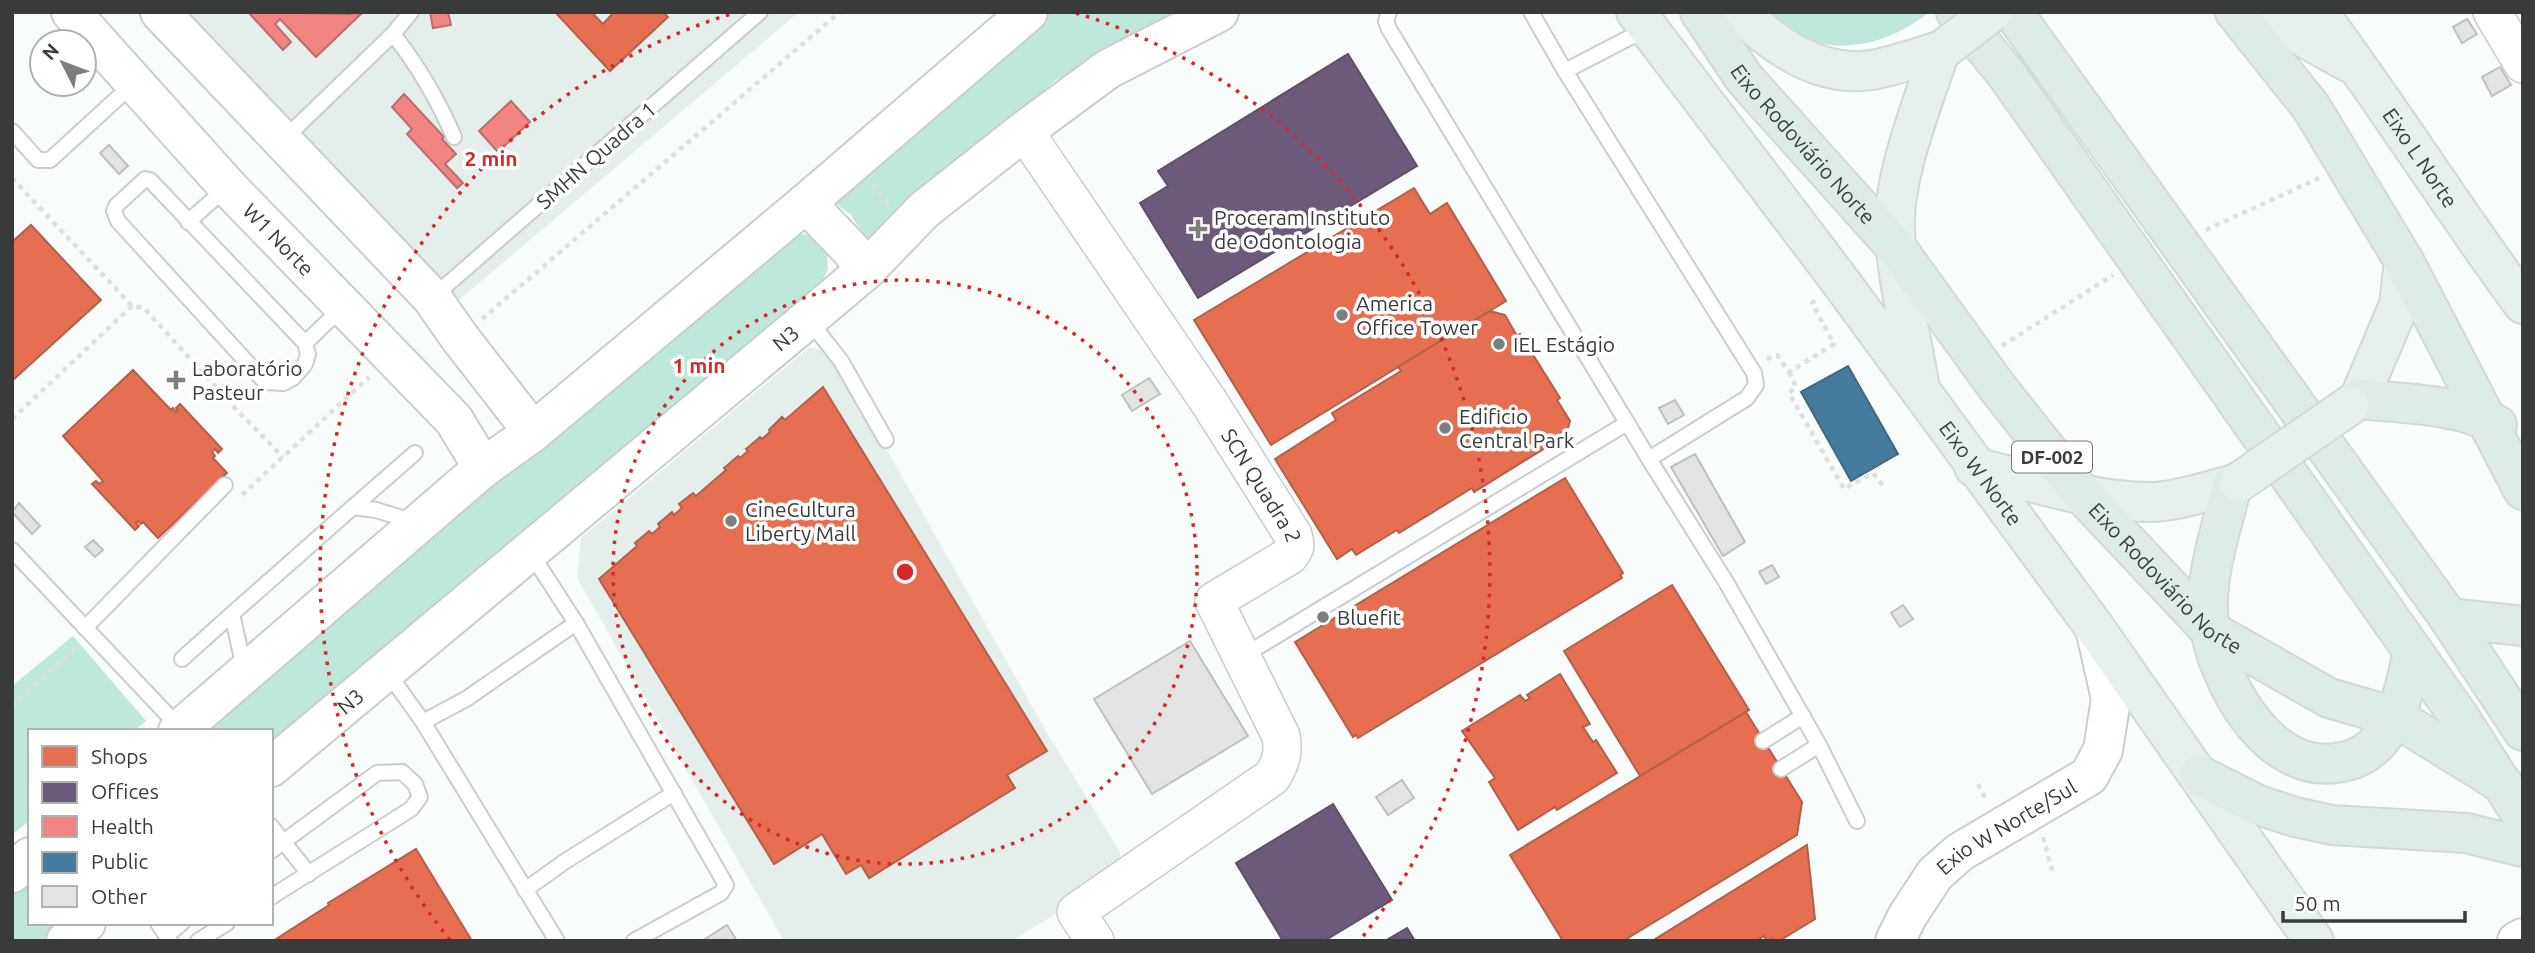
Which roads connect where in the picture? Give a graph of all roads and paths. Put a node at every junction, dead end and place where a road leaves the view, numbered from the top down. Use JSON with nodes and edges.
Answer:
{"nodes":[{"id":1,"x":71,"y":12,"type":"edge"},
{"id":2,"x":160,"y":12,"type":"edge"},
{"id":3,"x":411,"y":12,"type":"edge"},
{"id":4,"x":760,"y":12,"type":"edge"},
{"id":5,"x":840,"y":12,"type":"edge"},
{"id":6,"x":1028,"y":12,"type":"edge"},
{"id":7,"x":1389,"y":12,"type":"edge"},
{"id":8,"x":1531,"y":12,"type":"edge"},
{"id":9,"x":1700,"y":12,"type":"edge"},
{"id":10,"x":1739,"y":12,"type":"edge"},
{"id":11,"x":1956,"y":12,"type":"edge"},
{"id":12,"x":1992,"y":12,"type":"edge"},
{"id":13,"x":2013,"y":12,"type":"edge"},
{"id":14,"x":2235,"y":12,"type":"edge"},
{"id":15,"x":2259,"y":12,"type":"edge"},
{"id":16,"x":2318,"y":12,"type":"edge"},
{"id":17,"x":2505,"y":16,"type":"edge"},
{"id":18,"x":1200,"y":17,"type":"edge"},
{"id":19,"x":1642,"y":20,"type":"edge"},
{"id":20,"x":393,"y":34,"type":"junction"},
{"id":21,"x":1942,"y":50,"type":"junction"},
{"id":22,"x":2523,"y":64,"type":"edge"},
{"id":23,"x":2360,"y":68,"type":"junction"},
{"id":24,"x":1565,"y":71,"type":"junction"},
{"id":25,"x":134,"y":83,"type":"junction"},
{"id":26,"x":12,"y":131,"type":"edge"},
{"id":27,"x":1024,"y":131,"type":"junction"},
{"id":28,"x":454,"y":137,"type":"dead end"},
{"id":29,"x":282,"y":141,"type":"junction"},
{"id":30,"x":876,"y":142,"type":"junction"},
{"id":31,"x":2346,"y":165,"type":"junction"},
{"id":32,"x":12,"y":177,"type":"edge"},
{"id":33,"x":228,"y":187,"type":"junction"},
{"id":34,"x":806,"y":203,"type":"junction"},
{"id":35,"x":924,"y":210,"type":"junction"},
{"id":36,"x":188,"y":222,"type":"junction"},
{"id":37,"x":2179,"y":242,"type":"junction"},
{"id":38,"x":1898,"y":250,"type":"junction"},
{"id":39,"x":2137,"y":259,"type":"junction"},
{"id":40,"x":2404,"y":261,"type":"junction"},
{"id":41,"x":866,"y":270,"type":"junction"},
{"id":42,"x":1840,"y":281,"type":"junction"},
{"id":43,"x":2516,"y":281,"type":"edge"},
{"id":44,"x":432,"y":298,"type":"junction"},
{"id":45,"x":132,"y":306,"type":"junction"},
{"id":46,"x":343,"y":306,"type":"junction"},
{"id":47,"x":808,"y":319,"type":"junction"},
{"id":48,"x":460,"y":338,"type":"junction"},
{"id":49,"x":305,"y":343,"type":"junction"},
{"id":50,"x":2000,"y":347,"type":"dead end"},
{"id":51,"x":1749,"y":364,"type":"junction"},
{"id":52,"x":1788,"y":372,"type":"junction"},
{"id":53,"x":493,"y":380,"type":"junction"},
{"id":54,"x":1921,"y":393,"type":"junction"},
{"id":55,"x":2354,"y":402,"type":"junction"},
{"id":56,"x":12,"y":418,"type":"edge"},
{"id":57,"x":2483,"y":418,"type":"junction"},
{"id":58,"x":454,"y":420,"type":"junction"},
{"id":59,"x":1627,"y":423,"type":"junction"},
{"id":60,"x":533,"y":432,"type":"junction"},
{"id":61,"x":886,"y":440,"type":"dead end"},
{"id":62,"x":2523,"y":441,"type":"edge"},
{"id":63,"x":415,"y":453,"type":"dead end"},
{"id":64,"x":283,"y":457,"type":"dead end"},
{"id":65,"x":1649,"y":459,"type":"junction"},
{"id":66,"x":1974,"y":467,"type":"junction"},
{"id":67,"x":484,"y":468,"type":"junction"},
{"id":68,"x":2235,"y":484,"type":"junction"},
{"id":69,"x":225,"y":485,"type":"dead end"},
{"id":70,"x":1884,"y":487,"type":"dead end"},
{"id":71,"x":2523,"y":490,"type":"edge"},
{"id":72,"x":2081,"y":493,"type":"junction"},
{"id":73,"x":353,"y":507,"type":"junction"},
{"id":74,"x":420,"y":523,"type":"junction"},
{"id":75,"x":12,"y":550,"type":"edge"},
{"id":76,"x":529,"y":551,"type":"junction"},
{"id":77,"x":232,"y":614,"type":"junction"},
{"id":78,"x":2449,"y":618,"type":"junction"},
{"id":79,"x":576,"y":623,"type":"junction"},
{"id":80,"x":2523,"y":626,"type":"edge"},
{"id":81,"x":85,"y":628,"type":"junction"},
{"id":82,"x":2095,"y":628,"type":"junction"},
{"id":83,"x":2211,"y":631,"type":"junction"},
{"id":84,"x":2413,"y":653,"type":"junction"},
{"id":85,"x":1243,"y":656,"type":"junction"},
{"id":86,"x":182,"y":659,"type":"dead end"},
{"id":87,"x":386,"y":670,"type":"junction"},
{"id":88,"x":245,"y":673,"type":"junction"},
{"id":89,"x":1802,"y":716,"type":"junction"},
{"id":90,"x":2395,"y":718,"type":"junction"},
{"id":91,"x":423,"y":722,"type":"junction"},
{"id":92,"x":179,"y":729,"type":"edge"},
{"id":93,"x":2523,"y":731,"type":"edge"},
{"id":94,"x":1763,"y":741,"type":"dead end"},
{"id":95,"x":1819,"y":745,"type":"junction"},
{"id":96,"x":273,"y":765,"type":"edge"},
{"id":97,"x":1781,"y":769,"type":"dead end"},
{"id":98,"x":2199,"y":775,"type":"junction"},
{"id":99,"x":2502,"y":785,"type":"junction"},
{"id":100,"x":674,"y":793,"type":"junction"},
{"id":101,"x":2523,"y":817,"type":"edge"},
{"id":102,"x":1857,"y":821,"type":"dead end"},
{"id":103,"x":273,"y":828,"type":"edge"},
{"id":104,"x":2042,"y":833,"type":"dead end"},
{"id":105,"x":284,"y":840,"type":"junction"},
{"id":106,"x":2523,"y":847,"type":"edge"},
{"id":107,"x":273,"y":849,"type":"edge"},
{"id":108,"x":28,"y":859,"type":"edge"},
{"id":109,"x":12,"y":873,"type":"edge"},
{"id":110,"x":2053,"y":873,"type":"dead end"},
{"id":111,"x":309,"y":874,"type":"junction"},
{"id":112,"x":525,"y":890,"type":"junction"},
{"id":113,"x":273,"y":896,"type":"edge"},
{"id":114,"x":84,"y":925,"type":"edge"},
{"id":115,"x":180,"y":925,"type":"edge"},
{"id":116,"x":224,"y":925,"type":"edge"},
{"id":117,"x":168,"y":938,"type":"edge"},
{"id":118,"x":2523,"y":938,"type":"edge"},
{"id":119,"x":66,"y":941,"type":"edge"},
{"id":120,"x":198,"y":941,"type":"edge"},
{"id":121,"x":557,"y":941,"type":"edge"},
{"id":122,"x":634,"y":941,"type":"edge"},
{"id":123,"x":1095,"y":941,"type":"edge"},
{"id":124,"x":1895,"y":941,"type":"edge"},
{"id":125,"x":2314,"y":941,"type":"edge"},
{"id":126,"x":2516,"y":941,"type":"edge"}],
"edges":[{"from":1,"to":25,"type":"main road","name":"W1 Norte"},
{"from":2,"to":29,"type":"main road"},
{"from":3,"to":20,"type":"lane"},
{"from":4,"to":44,"type":"lane","name":"SMHN Quadra 1"},
{"from":5,"to":48,"type":"path"},
{"from":6,"to":30,"type":"main road"},
{"from":7,"to":59,"type":"lane"},
{"from":8,"to":24,"type":"lane"},
{"from":9,"to":38,"type":"highway","name":"Eixo Rodoviário Norte","number":"DF-002"},
{"from":10,"to":21,"type":"main road"},
{"from":11,"to":39,"type":"highway","name":"Eixo Rodoviário Norte","number":"DF-002"},
{"from":12,"to":21,"type":"main road","bridge":true},
{"from":13,"to":37,"type":"highway"},
{"from":14,"to":31,"type":"highway"},
{"from":15,"to":23,"type":"main road"},
{"from":16,"to":23,"type":"main road","name":"Eixo L Norte"},
{"from":17,"to":22,"type":"street"},
{"from":18,"to":27,"type":"main road","name":"N3"},
{"from":19,"to":24,"type":"lane"},
{"from":19,"to":42,"type":"main road","name":"Eixo W Norte"},
{"from":20,"to":28,"type":"lane"},
{"from":20,"to":29,"type":"lane"},
{"from":21,"to":38,"type":"main road"},
{"from":23,"to":43,"type":"main road","name":"Eixo L Norte"},
{"from":24,"to":51,"type":"lane"},
{"from":25,"to":26,"type":"lane"},
{"from":25,"to":33,"type":"main road","name":"W1 Norte"},
{"from":27,"to":35,"type":"main road","name":"N3"},
{"from":27,"to":85,"type":"street","name":"SCN Quadra 2"},
{"from":29,"to":44,"type":"main road"},
{"from":30,"to":34,"type":"main road"},
{"from":30,"to":35,"type":"path"},
{"from":31,"to":37,"type":"path"},
{"from":31,"to":40,"type":"highway"},
{"from":32,"to":45,"type":"path"},
{"from":33,"to":36,"type":"lane"},
{"from":33,"to":46,"type":"main road","name":"W1 Norte"},
{"from":34,"to":41,"type":"main road"},
{"from":34,"to":60,"type":"main road"},
{"from":35,"to":41,"type":"main road","name":"N3"},
{"from":36,"to":49,"type":"lane"},
{"from":36,"to":49,"type":"lane"},
{"from":37,"to":78,"type":"highway"},
{"from":38,"to":54,"type":"main road"},
{"from":38,"to":72,"type":"highway","name":"Eixo Rodoviário Norte","number":"DF-002"},
{"from":39,"to":50,"type":"path"},
{"from":39,"to":84,"type":"highway","name":"Eixo Rodoviário Norte","number":"DF-002"},
{"from":40,"to":55,"type":"main road"},
{"from":40,"to":57,"type":"highway"},
{"from":41,"to":47,"type":"main road","name":"N3"},
{"from":42,"to":52,"type":"path"},
{"from":42,"to":54,"type":"main road","name":"Eixo W Norte"},
{"from":44,"to":48,"type":"main road"},
{"from":45,"to":56,"type":"path"},
{"from":45,"to":64,"type":"path"},
{"from":46,"to":49,"type":"lane"},
{"from":46,"to":58,"type":"main road","name":"W1 Norte"},
{"from":47,"to":61,"type":"lane"},
{"from":47,"to":76,"type":"main road","name":"N3"},
{"from":48,"to":53,"type":"main road"},
{"from":51,"to":52,"type":"path"},
{"from":51,"to":65,"type":"lane"},
{"from":52,"to":70,"type":"path"},
{"from":53,"to":58,"type":"main road"},
{"from":53,"to":60,"type":"main road"},
{"from":54,"to":66,"type":"main road","name":"Eixo W Norte"},
{"from":55,"to":57,"type":"highway"},
{"from":55,"to":68,"type":"main road","bridge":true},
{"from":57,"to":62,"type":"highway"},
{"from":57,"to":71,"type":"highway"},
{"from":58,"to":67,"type":"main road","name":"W1 Norte"},
{"from":59,"to":65,"type":"lane"},
{"from":59,"to":85,"type":"lane"},
{"from":60,"to":67,"type":"main road"},
{"from":63,"to":73,"type":"lane"},
{"from":65,"to":89,"type":"lane"},
{"from":66,"to":72,"type":"main road"},
{"from":66,"to":82,"type":"main road","name":"Eixo W Norte"},
{"from":67,"to":74,"type":"main road"},
{"from":68,"to":72,"type":"main road"},
{"from":68,"to":83,"type":"highway"},
{"from":69,"to":81,"type":"lane"},
{"from":72,"to":83,"type":"highway","name":"Eixo Rodoviário Norte","number":"DF-002"},
{"from":73,"to":74,"type":"lane"},
{"from":73,"to":77,"type":"lane"},
{"from":74,"to":88,"type":"main road"},
{"from":75,"to":81,"type":"lane"},
{"from":76,"to":79,"type":"lane"},
{"from":76,"to":87,"type":"main road","name":"N3"},
{"from":77,"to":86,"type":"lane"},
{"from":77,"to":88,"type":"lane"},
{"from":78,"to":80,"type":"highway"},
{"from":78,"to":93,"type":"highway"},
{"from":79,"to":91,"type":"lane"},
{"from":79,"to":100,"type":"lane"},
{"from":81,"to":92,"type":"lane"},
{"from":82,"to":98,"type":"main road","name":"Eixo W Norte"},
{"from":82,"to":124,"type":"main road","name":"Exio W Norte/Sul"},
{"from":83,"to":90,"type":"highway","name":"Eixo Rodoviário Norte","number":"DF-002"},
{"from":83,"to":90,"type":"highway"},
{"from":84,"to":90,"type":"highway"},
{"from":84,"to":99,"type":"highway","name":"Eixo Rodoviário Norte","number":"DF-002"},
{"from":85,"to":123,"type":"street","name":"SCN Quadra 2"},
{"from":87,"to":91,"type":"lane"},
{"from":87,"to":96,"type":"main road","name":"N3"},
{"from":88,"to":92,"type":"main road"},
{"from":89,"to":94,"type":"lane"},
{"from":89,"to":95,"type":"lane"},
{"from":90,"to":99,"type":"highway","name":"Eixo Rodoviário Norte","number":"DF-002"},
{"from":91,"to":112,"type":"lane"},
{"from":95,"to":97,"type":"lane"},
{"from":95,"to":102,"type":"lane"},
{"from":98,"to":106,"type":"highway"},
{"from":98,"to":125,"type":"main road","name":"Eixo W Norte"},
{"from":99,"to":101,"type":"highway","name":"Eixo Rodoviário Norte","number":"DF-002"},
{"from":100,"to":112,"type":"lane"},
{"from":100,"to":122,"type":"lane"},
{"from":103,"to":105,"type":"lane"},
{"from":104,"to":110,"type":"path"},
{"from":105,"to":107,"type":"lane"},
{"from":105,"to":111,"type":"lane"},
{"from":105,"to":111,"type":"lane"},
{"from":108,"to":109,"type":"main road"},
{"from":111,"to":113,"type":"lane"},
{"from":112,"to":121,"type":"lane"},
{"from":114,"to":119,"type":"main road"},
{"from":115,"to":117,"type":"lane"},
{"from":116,"to":120,"type":"lane"},
{"from":118,"to":126,"type":"main road"}]}
